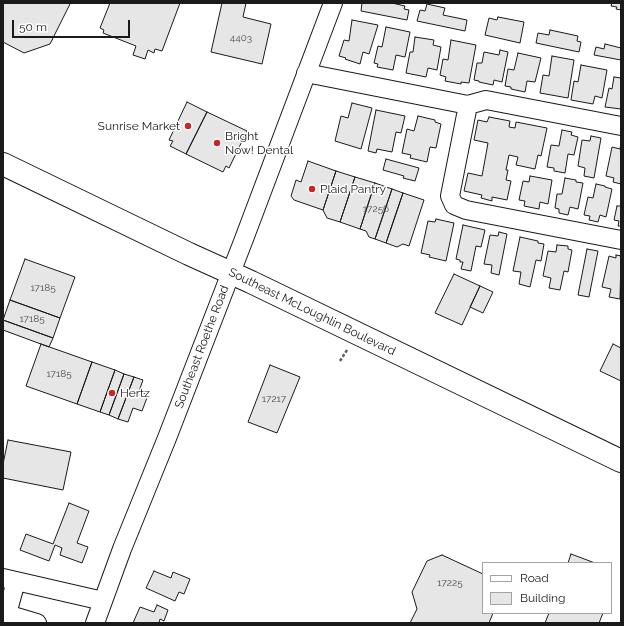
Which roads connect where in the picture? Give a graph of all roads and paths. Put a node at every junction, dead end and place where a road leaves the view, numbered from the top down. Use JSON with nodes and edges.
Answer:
{"nodes":[{"id":1,"x":333,"y":3,"type":"edge"},
{"id":2,"x":306,"y":73,"type":"junction"},
{"id":3,"x":468,"y":105,"type":"junction"},
{"id":4,"x":621,"y":126,"type":"edge"},
{"id":5,"x":3,"y":164,"type":"edge"},
{"id":6,"x":621,"y":240,"type":"edge"},
{"id":7,"x":230,"y":272,"type":"junction"},
{"id":8,"x":621,"y":461,"type":"edge"},
{"id":9,"x":9,"y":580,"type":"edge"},
{"id":10,"x":103,"y":601,"type":"junction"},
{"id":11,"x":37,"y":623,"type":"edge"},
{"id":12,"x":95,"y":623,"type":"edge"}],
"edges":[{"from":1,"to":2,"type":"street","name":"Southeast Roethe Road"},
{"from":2,"to":3,"type":"street"},
{"from":2,"to":7,"type":"street","name":"Southeast Roethe Road"},
{"from":3,"to":4,"type":"street"},
{"from":3,"to":6,"type":"street"},
{"from":5,"to":7,"type":"main road","name":"Southeast McLoughlin Boulevard"},
{"from":7,"to":8,"type":"main road","name":"Southeast McLoughlin Boulevard"},
{"from":7,"to":10,"type":"street","name":"Southeast Roethe Road"},
{"from":9,"to":10,"type":"street"},
{"from":9,"to":11,"type":"street"},
{"from":10,"to":12,"type":"street","name":"Southeast Roethe Road"}]}
